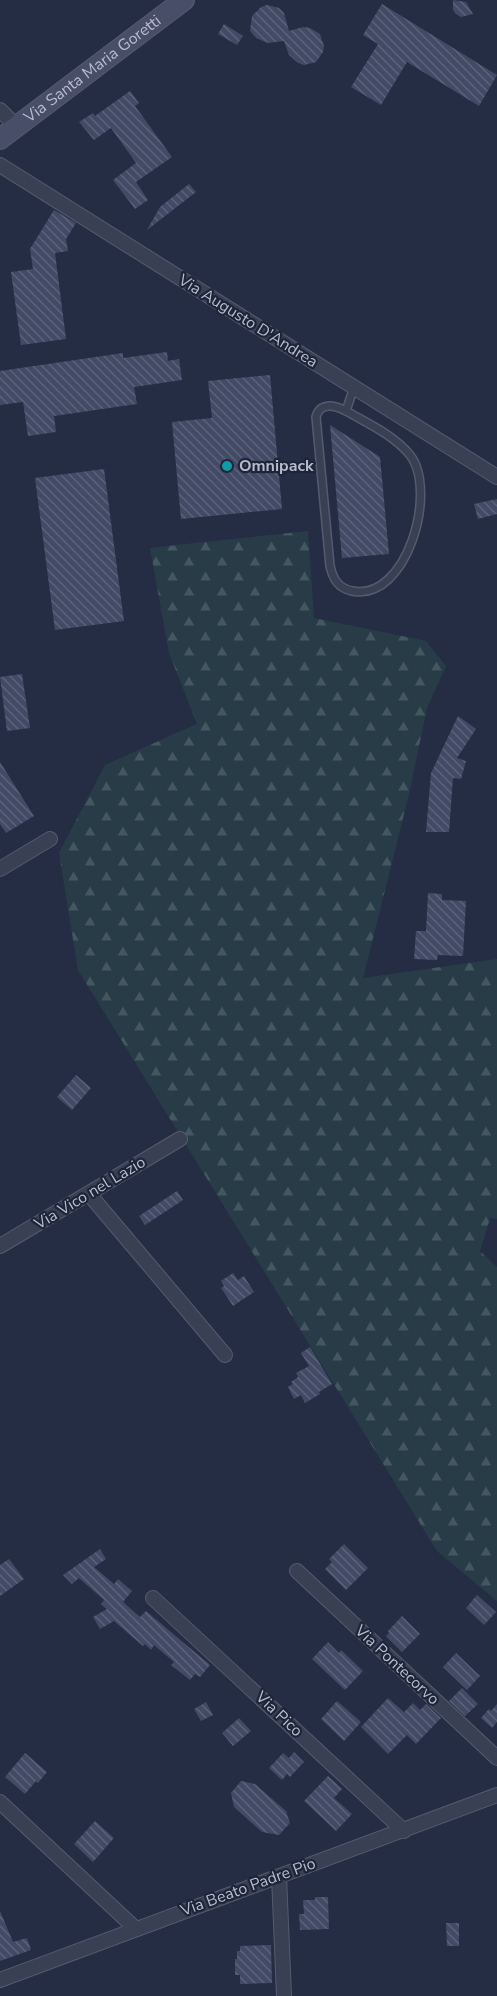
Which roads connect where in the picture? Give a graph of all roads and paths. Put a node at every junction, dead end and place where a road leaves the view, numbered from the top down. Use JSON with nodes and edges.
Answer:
{"nodes":[{"id":1,"x":184,"y":0,"type":"edge"},
{"id":2,"x":0,"y":110,"type":"edge"},
{"id":3,"x":17,"y":127,"type":"junction"},
{"id":4,"x":0,"y":139,"type":"edge"},
{"id":5,"x":0,"y":165,"type":"edge"},
{"id":6,"x":354,"y":387,"type":"junction"},
{"id":7,"x":346,"y":411,"type":"junction"},
{"id":8,"x":497,"y":477,"type":"edge"},
{"id":9,"x":50,"y":839,"type":"dead end"},
{"id":10,"x":0,"y":869,"type":"edge"},
{"id":11,"x":180,"y":1139,"type":"dead end"},
{"id":12,"x":89,"y":1194,"type":"junction"},
{"id":13,"x":0,"y":1246,"type":"edge"},
{"id":14,"x":225,"y":1355,"type":"dead end"},
{"id":15,"x":297,"y":1571,"type":"dead end"},
{"id":16,"x":153,"y":1598,"type":"dead end"},
{"id":17,"x":497,"y":1758,"type":"edge"},
{"id":18,"x":497,"y":1795,"type":"edge"},
{"id":19,"x":0,"y":1802,"type":"edge"},
{"id":20,"x":404,"y":1831,"type":"junction"},
{"id":21,"x":279,"y":1876,"type":"junction"},
{"id":22,"x":136,"y":1929,"type":"junction"},
{"id":23,"x":0,"y":1980,"type":"edge"},
{"id":24,"x":284,"y":1996,"type":"edge"}],
"edges":[{"from":1,"to":3,"type":"main road","name":"Via Santa Maria Goretti"},
{"from":2,"to":3,"type":"street"},
{"from":3,"to":4,"type":"main road","name":"Via Santa Maria Goretti"},
{"from":5,"to":6,"type":"street","name":"Via Augusto D'Andrea"},
{"from":6,"to":7,"type":"lane"},
{"from":6,"to":8,"type":"street","name":"Via Augusto D'Andrea"},
{"from":7,"to":7,"type":"lane"},
{"from":9,"to":10,"type":"street"},
{"from":11,"to":12,"type":"street","name":"Via Vico nel Lazio"},
{"from":12,"to":13,"type":"street","name":"Via Vico nel Lazio"},
{"from":12,"to":14,"type":"street"},
{"from":15,"to":17,"type":"street","name":"Via Pontecorvo"},
{"from":16,"to":20,"type":"street","name":"Via Pico"},
{"from":18,"to":20,"type":"street","name":"Via Beato Padre Pio"},
{"from":19,"to":22,"type":"street"},
{"from":20,"to":21,"type":"street","name":"Via Beato Padre Pio"},
{"from":21,"to":22,"type":"street","name":"Via Beato Padre Pio"},
{"from":21,"to":24,"type":"street"},
{"from":22,"to":23,"type":"street","name":"Via Beato Padre Pio"}]}
